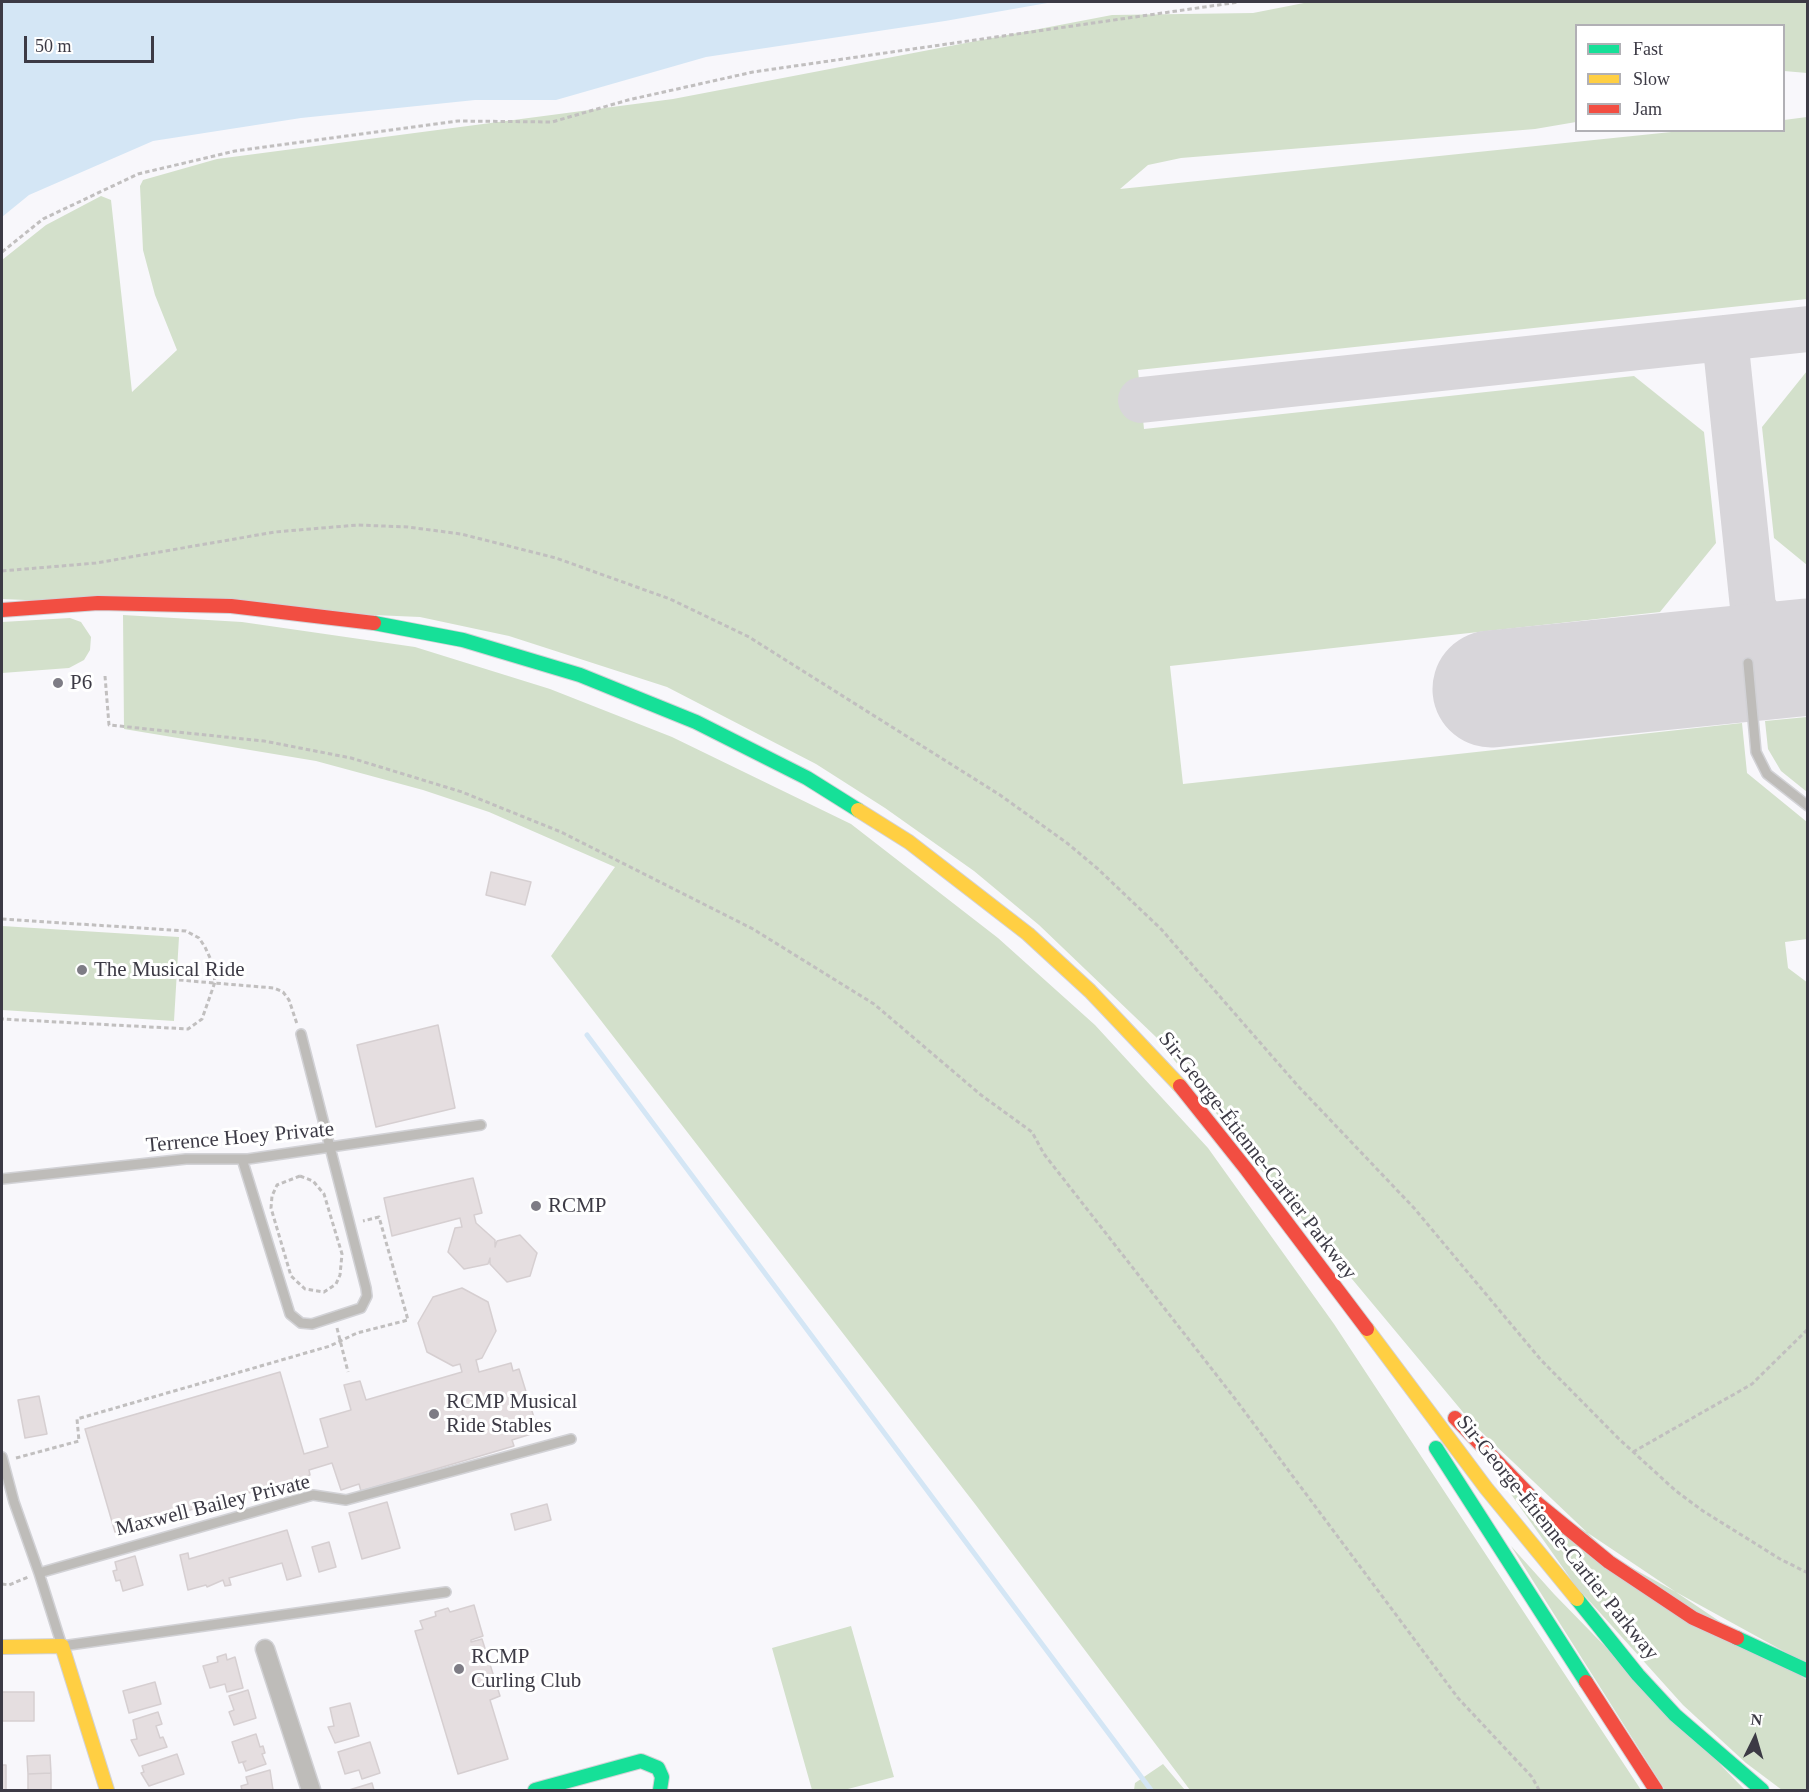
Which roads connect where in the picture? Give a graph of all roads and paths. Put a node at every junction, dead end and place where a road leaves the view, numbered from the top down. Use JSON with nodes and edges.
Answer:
{"nodes":[{"id":1,"x":1239,"y":2,"type":"edge"},
{"id":2,"x":2,"y":252,"type":"edge"},
{"id":3,"x":96,"y":563,"type":"dead end"},
{"id":4,"x":2,"y":571,"type":"edge"},
{"id":5,"x":2,"y":610,"type":"edge"},
{"id":6,"x":1748,"y":663,"type":"dead end"},
{"id":7,"x":105,"y":676,"type":"dead end"},
{"id":8,"x":1808,"y":806,"type":"edge"},
{"id":9,"x":2,"y":919,"type":"edge"},
{"id":10,"x":179,"y":980,"type":"dead end"},
{"id":11,"x":215,"y":982,"type":"junction"},
{"id":12,"x":2,"y":1019,"type":"edge"},
{"id":13,"x":301,"y":1034,"type":"joint"},
{"id":14,"x":481,"y":1125,"type":"dead end"},
{"id":15,"x":329,"y":1149,"type":"junction"},
{"id":16,"x":242,"y":1159,"type":"junction"},
{"id":17,"x":2,"y":1179,"type":"edge"},
{"id":18,"x":271,"y":1208,"type":"joint"},
{"id":19,"x":349,"y":1224,"type":"junction"},
{"id":20,"x":335,"y":1317,"type":"junction"},
{"id":21,"x":1361,"y":1322,"type":"junction"},
{"id":22,"x":1808,"y":1329,"type":"edge"},
{"id":23,"x":340,"y":1341,"type":"junction"},
{"id":24,"x":348,"y":1372,"type":"dead end"},
{"id":25,"x":571,"y":1439,"type":"dead end"},
{"id":26,"x":1633,"y":1452,"type":"dead end"},
{"id":27,"x":2,"y":1459,"type":"edge"},
{"id":28,"x":39,"y":1573,"type":"junction"},
{"id":29,"x":2,"y":1584,"type":"edge"},
{"id":30,"x":446,"y":1592,"type":"dead end"},
{"id":31,"x":62,"y":1646,"type":"junction"},
{"id":32,"x":2,"y":1647,"type":"edge"},
{"id":33,"x":265,"y":1649,"type":"dead end"},
{"id":34,"x":1808,"y":1671,"type":"edge"},
{"id":35,"x":107,"y":1791,"type":"edge"},
{"id":36,"x":311,"y":1791,"type":"edge"},
{"id":37,"x":535,"y":1791,"type":"edge"},
{"id":38,"x":660,"y":1791,"type":"edge"},
{"id":39,"x":1539,"y":1791,"type":"edge"},
{"id":40,"x":1656,"y":1791,"type":"edge"},
{"id":41,"x":1762,"y":1791,"type":"edge"}],
"edges":[{"from":1,"to":2,"type":"path"},
{"from":3,"to":4,"type":"path"},
{"from":5,"to":21,"type":"main road","name":"Sir-George-Étienne-Cartier Parkway"},
{"from":6,"to":8,"type":"lane"},
{"from":7,"to":39,"type":"path"},
{"from":9,"to":11,"type":"path"},
{"from":10,"to":11,"type":"path"},
{"from":11,"to":12,"type":"path"},
{"from":11,"to":13,"type":"path"},
{"from":13,"to":15,"type":"lane"},
{"from":14,"to":15,"type":"lane","name":"Terrence Hoey Private"},
{"from":15,"to":16,"type":"lane","name":"Terrence Hoey Private"},
{"from":15,"to":19,"type":"lane"},
{"from":16,"to":17,"type":"lane","name":"Terrence Hoey Private"},
{"from":16,"to":20,"type":"lane"},
{"from":18,"to":18,"type":"path"},
{"from":19,"to":20,"type":"lane"},
{"from":19,"to":23,"type":"path"},
{"from":20,"to":23,"type":"path"},
{"from":21,"to":34,"type":"main road"},
{"from":21,"to":40,"type":"main road"},
{"from":21,"to":41,"type":"main road","name":"Sir-George-Étienne-Cartier Parkway"},
{"from":22,"to":26,"type":"path"},
{"from":23,"to":24,"type":"path"},
{"from":23,"to":27,"type":"path"},
{"from":25,"to":28,"type":"lane","name":"Maxwell Bailey Private"},
{"from":27,"to":28,"type":"lane"},
{"from":28,"to":29,"type":"path"},
{"from":28,"to":31,"type":"lane"},
{"from":30,"to":31,"type":"lane"},
{"from":31,"to":32,"type":"main road"},
{"from":31,"to":35,"type":"main road"},
{"from":33,"to":36,"type":"street"},
{"from":37,"to":38,"type":"main road"}]}
